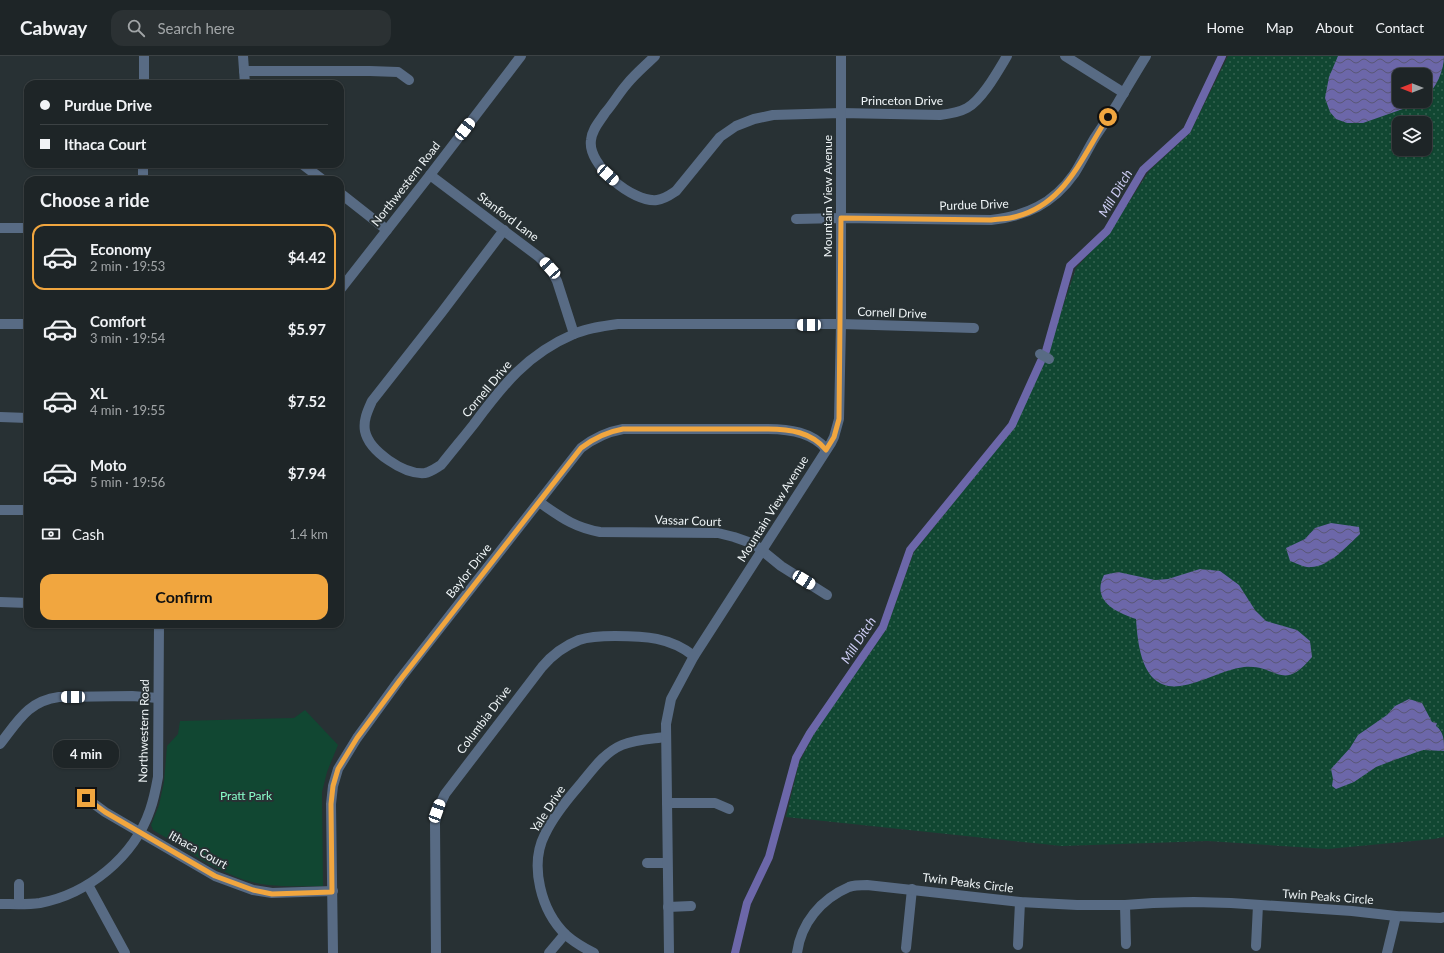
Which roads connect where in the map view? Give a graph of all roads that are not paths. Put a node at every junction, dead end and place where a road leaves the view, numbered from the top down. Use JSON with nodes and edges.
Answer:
{"nodes":[{"id":1,"x":144,"y":56,"type":"edge"},
{"id":2,"x":244,"y":56,"type":"edge"},
{"id":3,"x":521,"y":56,"type":"edge"},
{"id":4,"x":655,"y":56,"type":"edge"},
{"id":5,"x":841,"y":56,"type":"edge"},
{"id":6,"x":1007,"y":56,"type":"edge"},
{"id":7,"x":1065,"y":56,"type":"edge"},
{"id":8,"x":1146,"y":56,"type":"edge"},
{"id":9,"x":244,"y":71,"type":"junction"},
{"id":10,"x":144,"y":80,"type":"edge"},
{"id":11,"x":245,"y":80,"type":"edge"},
{"id":12,"x":409,"y":80,"type":"dead end"},
{"id":13,"x":1124,"y":93,"type":"junction"},
{"id":14,"x":841,"y":113,"type":"junction"},
{"id":15,"x":307,"y":168,"type":"edge"},
{"id":16,"x":430,"y":175,"type":"junction"},
{"id":17,"x":318,"y":176,"type":"edge"},
{"id":18,"x":344,"y":196,"type":"edge"},
{"id":19,"x":841,"y":218,"type":"junction"},
{"id":20,"x":796,"y":219,"type":"dead end"},
{"id":21,"x":0,"y":228,"type":"edge"},
{"id":22,"x":24,"y":228,"type":"edge"},
{"id":23,"x":387,"y":230,"type":"junction"},
{"id":24,"x":504,"y":230,"type":"junction"},
{"id":25,"x":344,"y":285,"type":"edge"},
{"id":26,"x":0,"y":324,"type":"edge"},
{"id":27,"x":24,"y":324,"type":"edge"},
{"id":28,"x":841,"y":324,"type":"junction"},
{"id":29,"x":974,"y":328,"type":"dead end"},
{"id":30,"x":574,"y":334,"type":"junction"},
{"id":31,"x":1040,"y":354,"type":"dead end"},
{"id":32,"x":1050,"y":359,"type":"dead end"},
{"id":33,"x":0,"y":417,"type":"edge"},
{"id":34,"x":24,"y":418,"type":"edge"},
{"id":35,"x":826,"y":450,"type":"junction"},
{"id":36,"x":539,"y":502,"type":"junction"},
{"id":37,"x":0,"y":510,"type":"edge"},
{"id":38,"x":24,"y":510,"type":"edge"},
{"id":39,"x":762,"y":551,"type":"junction"},
{"id":40,"x":827,"y":595,"type":"dead end"},
{"id":41,"x":0,"y":602,"type":"edge"},
{"id":42,"x":24,"y":602,"type":"edge"},
{"id":43,"x":159,"y":628,"type":"edge"},
{"id":44,"x":694,"y":656,"type":"junction"},
{"id":45,"x":158,"y":698,"type":"junction"},
{"id":46,"x":666,"y":737,"type":"junction"},
{"id":47,"x":0,"y":744,"type":"edge"},
{"id":48,"x":86,"y":798,"type":"dead end"},
{"id":49,"x":667,"y":803,"type":"junction"},
{"id":50,"x":729,"y":809,"type":"dead end"},
{"id":51,"x":139,"y":832,"type":"junction"},
{"id":52,"x":647,"y":863,"type":"dead end"},
{"id":53,"x":667,"y":863,"type":"junction"},
{"id":54,"x":19,"y":884,"type":"dead end"},
{"id":55,"x":88,"y":885,"type":"junction"},
{"id":56,"x":912,"y":889,"type":"junction"},
{"id":57,"x":332,"y":892,"type":"junction"},
{"id":58,"x":1020,"y":902,"type":"junction"},
{"id":59,"x":0,"y":904,"type":"edge"},
{"id":60,"x":19,"y":904,"type":"junction"},
{"id":61,"x":1125,"y":905,"type":"junction"},
{"id":62,"x":1258,"y":905,"type":"junction"},
{"id":63,"x":691,"y":906,"type":"dead end"},
{"id":64,"x":668,"y":907,"type":"junction"},
{"id":65,"x":1396,"y":916,"type":"junction"},
{"id":66,"x":1444,"y":917,"type":"edge"},
{"id":67,"x":566,"y":934,"type":"junction"},
{"id":68,"x":1126,"y":944,"type":"dead end"},
{"id":69,"x":1018,"y":945,"type":"dead end"},
{"id":70,"x":1256,"y":946,"type":"dead end"},
{"id":71,"x":906,"y":948,"type":"dead end"},
{"id":72,"x":125,"y":953,"type":"edge"},
{"id":73,"x":333,"y":953,"type":"edge"},
{"id":74,"x":436,"y":953,"type":"edge"},
{"id":75,"x":549,"y":953,"type":"edge"},
{"id":76,"x":594,"y":953,"type":"edge"},
{"id":77,"x":668,"y":953,"type":"edge"},
{"id":78,"x":797,"y":953,"type":"edge"},
{"id":79,"x":1387,"y":953,"type":"edge"}],
"edges":[{"from":1,"to":10,"type":"street"},
{"from":2,"to":9,"type":"street"},
{"from":3,"to":16,"type":"street","name":"Northwestern Road"},
{"from":4,"to":14,"type":"street","name":"Princeton Drive"},
{"from":5,"to":14,"type":"street","name":"Mountain View Avenue"},
{"from":6,"to":14,"type":"street","name":"Princeton Drive"},
{"from":7,"to":13,"type":"street"},
{"from":8,"to":13,"type":"street","name":"Purdue Drive"},
{"from":9,"to":11,"type":"street"},
{"from":9,"to":12,"type":"street"},
{"from":13,"to":19,"type":"street","name":"Purdue Drive"},
{"from":14,"to":19,"type":"street","name":"Mountain View Avenue"},
{"from":15,"to":17,"type":"street"},
{"from":16,"to":23,"type":"street","name":"Northwestern Road"},
{"from":16,"to":24,"type":"street","name":"Stanford Lane"},
{"from":18,"to":23,"type":"street"},
{"from":19,"to":20,"type":"street","name":"Purdue Drive"},
{"from":19,"to":28,"type":"street","name":"Mountain View Avenue"},
{"from":21,"to":22,"type":"street"},
{"from":23,"to":25,"type":"street","name":"Northwestern Road"},
{"from":24,"to":30,"type":"street","name":"Stanford Lane"},
{"from":24,"to":30,"type":"street","name":"Cornell Drive"},
{"from":26,"to":27,"type":"street"},
{"from":28,"to":29,"type":"street","name":"Cornell Drive"},
{"from":28,"to":30,"type":"street","name":"Cornell Drive"},
{"from":28,"to":35,"type":"street","name":"Mountain View Avenue"},
{"from":31,"to":32,"type":"street"},
{"from":33,"to":34,"type":"street"},
{"from":35,"to":36,"type":"street","name":"Baylor Drive"},
{"from":35,"to":39,"type":"street","name":"Mountain View Avenue"},
{"from":36,"to":39,"type":"street","name":"Vassar Court"},
{"from":36,"to":57,"type":"street","name":"Baylor Drive"},
{"from":37,"to":38,"type":"street"},
{"from":39,"to":40,"type":"street","name":"Vassar Court"},
{"from":39,"to":44,"type":"street","name":"Mountain View Avenue"},
{"from":41,"to":42,"type":"street"},
{"from":43,"to":45,"type":"street","name":"Northwestern Road"},
{"from":44,"to":46,"type":"street","name":"Mountain View Avenue"},
{"from":44,"to":74,"type":"street","name":"Columbia Drive"},
{"from":45,"to":47,"type":"street"},
{"from":45,"to":51,"type":"street","name":"Northwestern Road"},
{"from":46,"to":49,"type":"street","name":"Mountain View Avenue"},
{"from":46,"to":67,"type":"street","name":"Yale Drive"},
{"from":48,"to":51,"type":"street","name":"Ithaca Court"},
{"from":49,"to":50,"type":"street"},
{"from":49,"to":53,"type":"street","name":"Mountain View Avenue"},
{"from":51,"to":55,"type":"street","name":"Northwestern Road"},
{"from":51,"to":57,"type":"street","name":"Ithaca Court"},
{"from":52,"to":53,"type":"street"},
{"from":53,"to":64,"type":"street","name":"Mountain View Avenue"},
{"from":54,"to":60,"type":"street"},
{"from":55,"to":60,"type":"street","name":"Northwestern Road"},
{"from":55,"to":72,"type":"street"},
{"from":56,"to":58,"type":"street","name":"Twin Peaks Circle"},
{"from":56,"to":71,"type":"street","name":"Twin Peaks Circle"},
{"from":56,"to":78,"type":"street","name":"Twin Peaks Circle"},
{"from":57,"to":73,"type":"street","name":"Baylor Drive"},
{"from":58,"to":61,"type":"street","name":"Twin Peaks Circle"},
{"from":58,"to":69,"type":"street","name":"Twin Peaks Circle"},
{"from":59,"to":60,"type":"street","name":"Northwestern Road"},
{"from":61,"to":62,"type":"street","name":"Twin Peaks Circle"},
{"from":61,"to":68,"type":"street"},
{"from":62,"to":65,"type":"street","name":"Twin Peaks Circle"},
{"from":62,"to":70,"type":"street"},
{"from":63,"to":64,"type":"street"},
{"from":64,"to":77,"type":"street","name":"Mountain View Avenue"},
{"from":65,"to":66,"type":"street","name":"Twin Peaks Circle"},
{"from":65,"to":79,"type":"street"},
{"from":67,"to":75,"type":"street"},
{"from":67,"to":76,"type":"street","name":"Yale Drive"}]}
